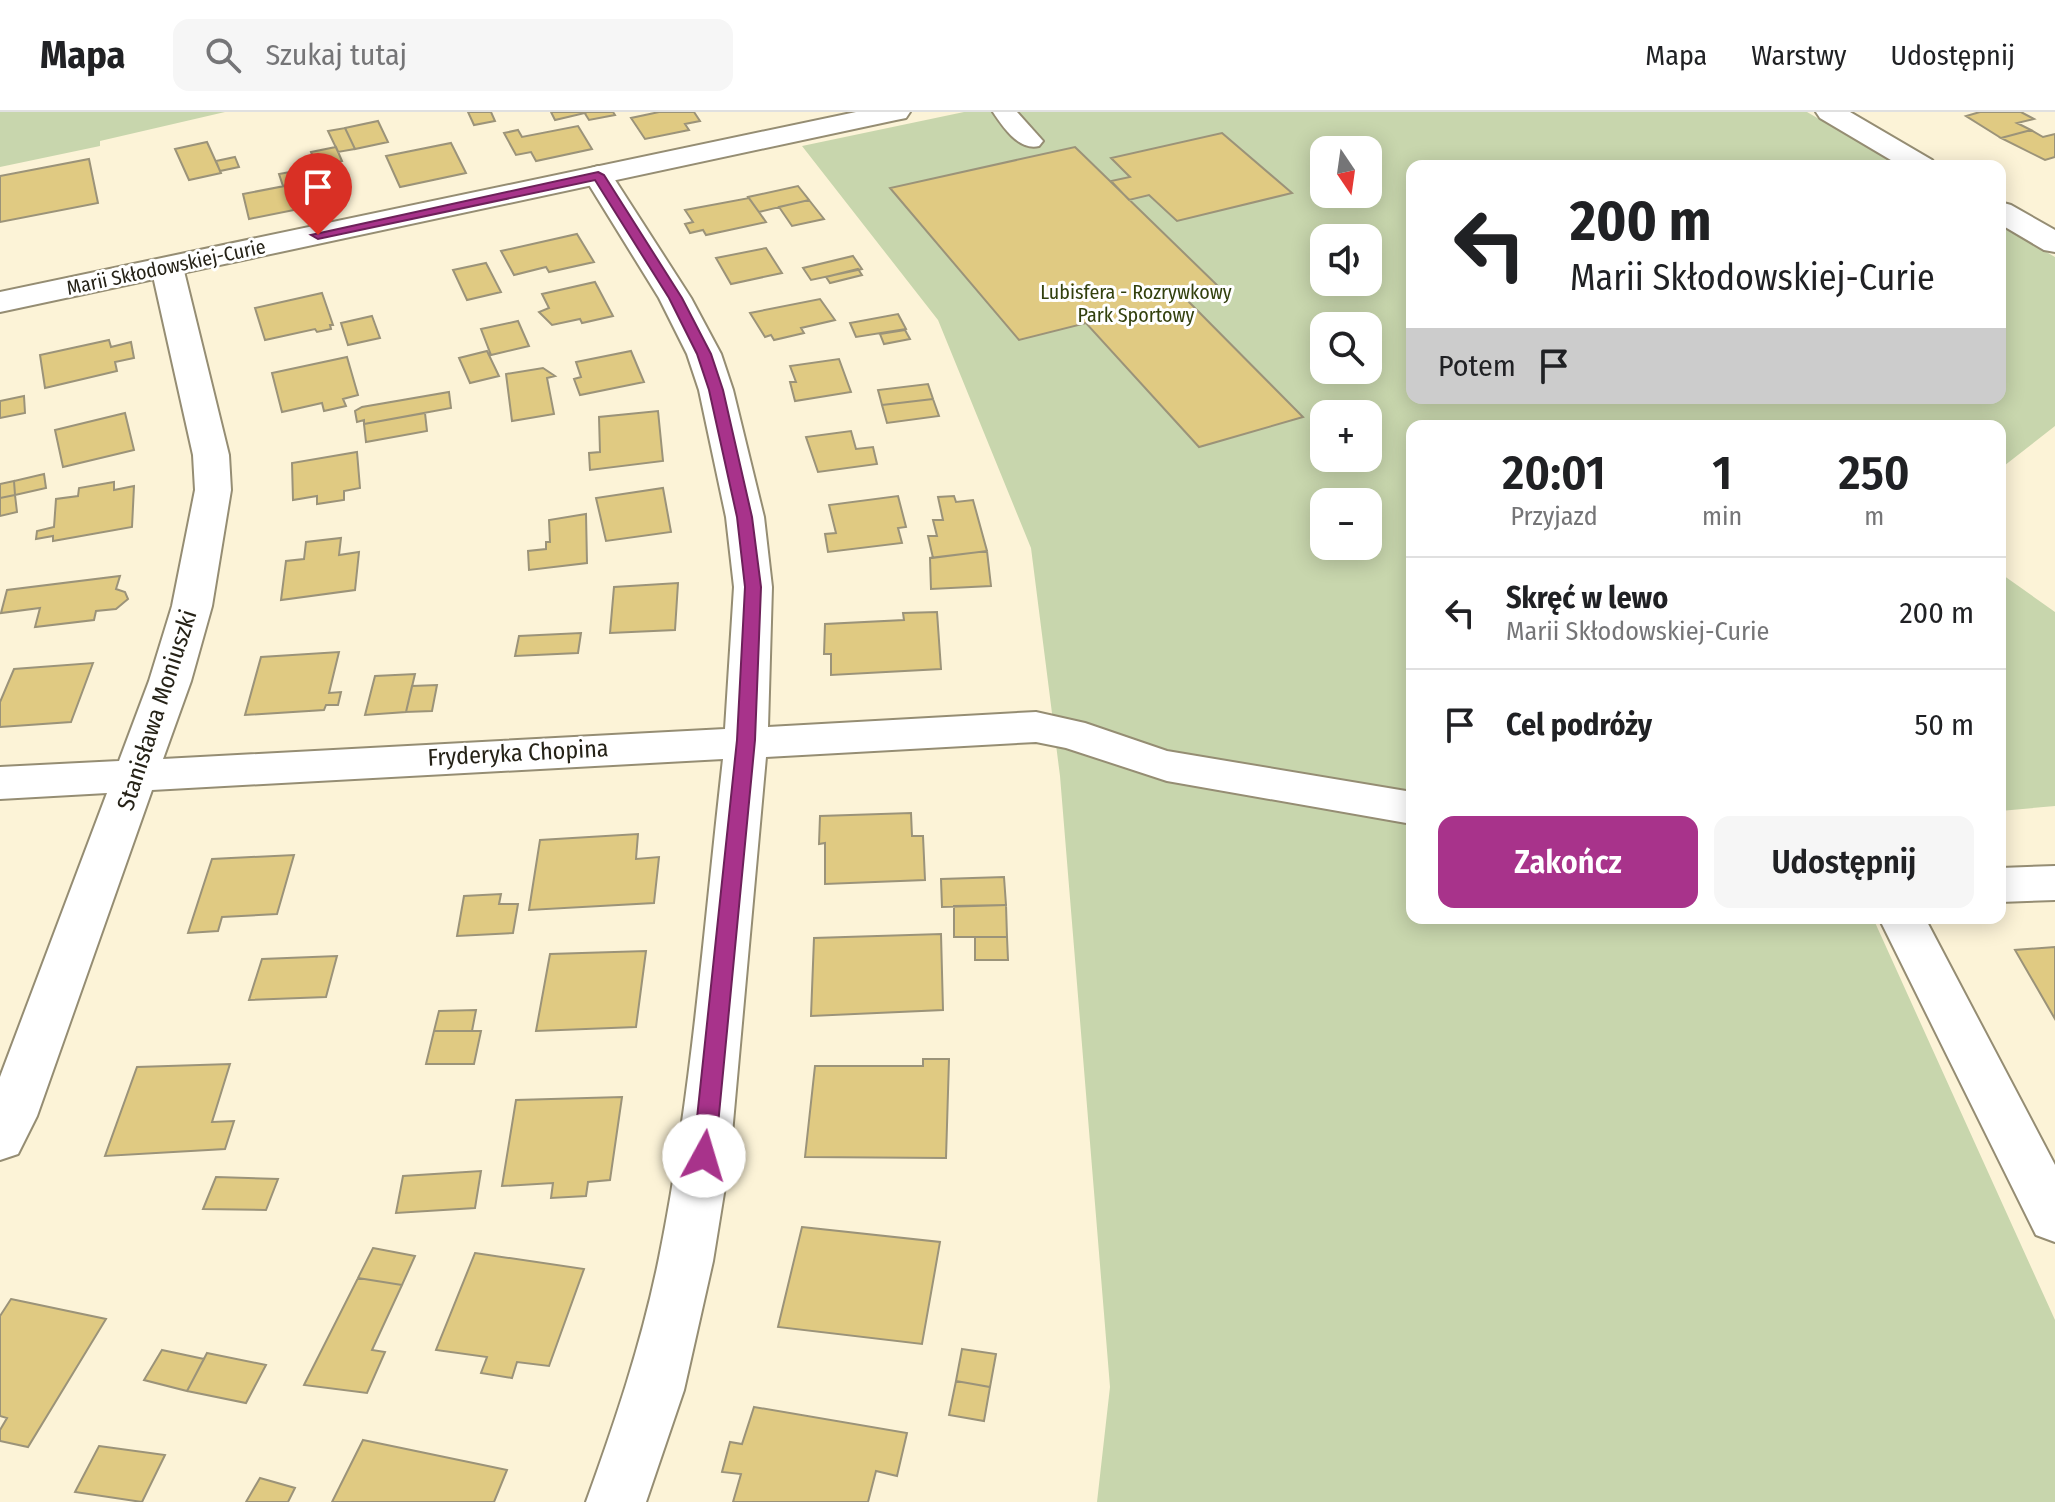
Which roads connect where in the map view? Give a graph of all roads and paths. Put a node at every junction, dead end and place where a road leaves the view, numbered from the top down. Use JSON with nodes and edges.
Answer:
{"nodes":[{"id":1,"x":896,"y":112,"type":"edge"},
{"id":2,"x":1004,"y":112,"type":"edge"},
{"id":3,"x":1830,"y":112,"type":"edge"},
{"id":4,"x":1031,"y":141,"type":"dead end"},
{"id":5,"x":1912,"y":160,"type":"edge"},
{"id":6,"x":598,"y":175,"type":"junction"},
{"id":7,"x":2006,"y":214,"type":"edge"},
{"id":8,"x":2055,"y":243,"type":"edge"},
{"id":9,"x":167,"y":267,"type":"junction"},
{"id":10,"x":0,"y":302,"type":"edge"},
{"id":11,"x":746,"y":740,"type":"junction"},
{"id":12,"x":137,"y":775,"type":"junction"},
{"id":13,"x":0,"y":783,"type":"edge"},
{"id":14,"x":1406,"y":807,"type":"edge"},
{"id":15,"x":2055,"y":883,"type":"edge"},
{"id":16,"x":2006,"y":885,"type":"edge"},
{"id":17,"x":1905,"y":924,"type":"edge"},
{"id":18,"x":0,"y":1138,"type":"edge"},
{"id":19,"x":2055,"y":1218,"type":"edge"},
{"id":20,"x":616,"y":1502,"type":"edge"}],
"edges":[{"from":1,"to":6,"type":"street","name":"Marii Skłodowskiej-Curie"},
{"from":2,"to":4,"type":"lane"},
{"from":3,"to":5,"type":"street"},
{"from":6,"to":9,"type":"street","name":"Marii Skłodowskiej-Curie"},
{"from":6,"to":11,"type":"street"},
{"from":7,"to":8,"type":"street"},
{"from":9,"to":10,"type":"street","name":"Marii Skłodowskiej-Curie"},
{"from":9,"to":12,"type":"street","name":"Stanisława Moniuszki"},
{"from":11,"to":12,"type":"street","name":"Fryderyka Chopina"},
{"from":11,"to":14,"type":"street","name":"Fryderyka Chopina"},
{"from":11,"to":20,"type":"street"},
{"from":12,"to":13,"type":"street","name":"Fryderyka Chopina"},
{"from":12,"to":18,"type":"street","name":"Stanisława Moniuszki"},
{"from":15,"to":16,"type":"street"},
{"from":17,"to":19,"type":"street"}]}
